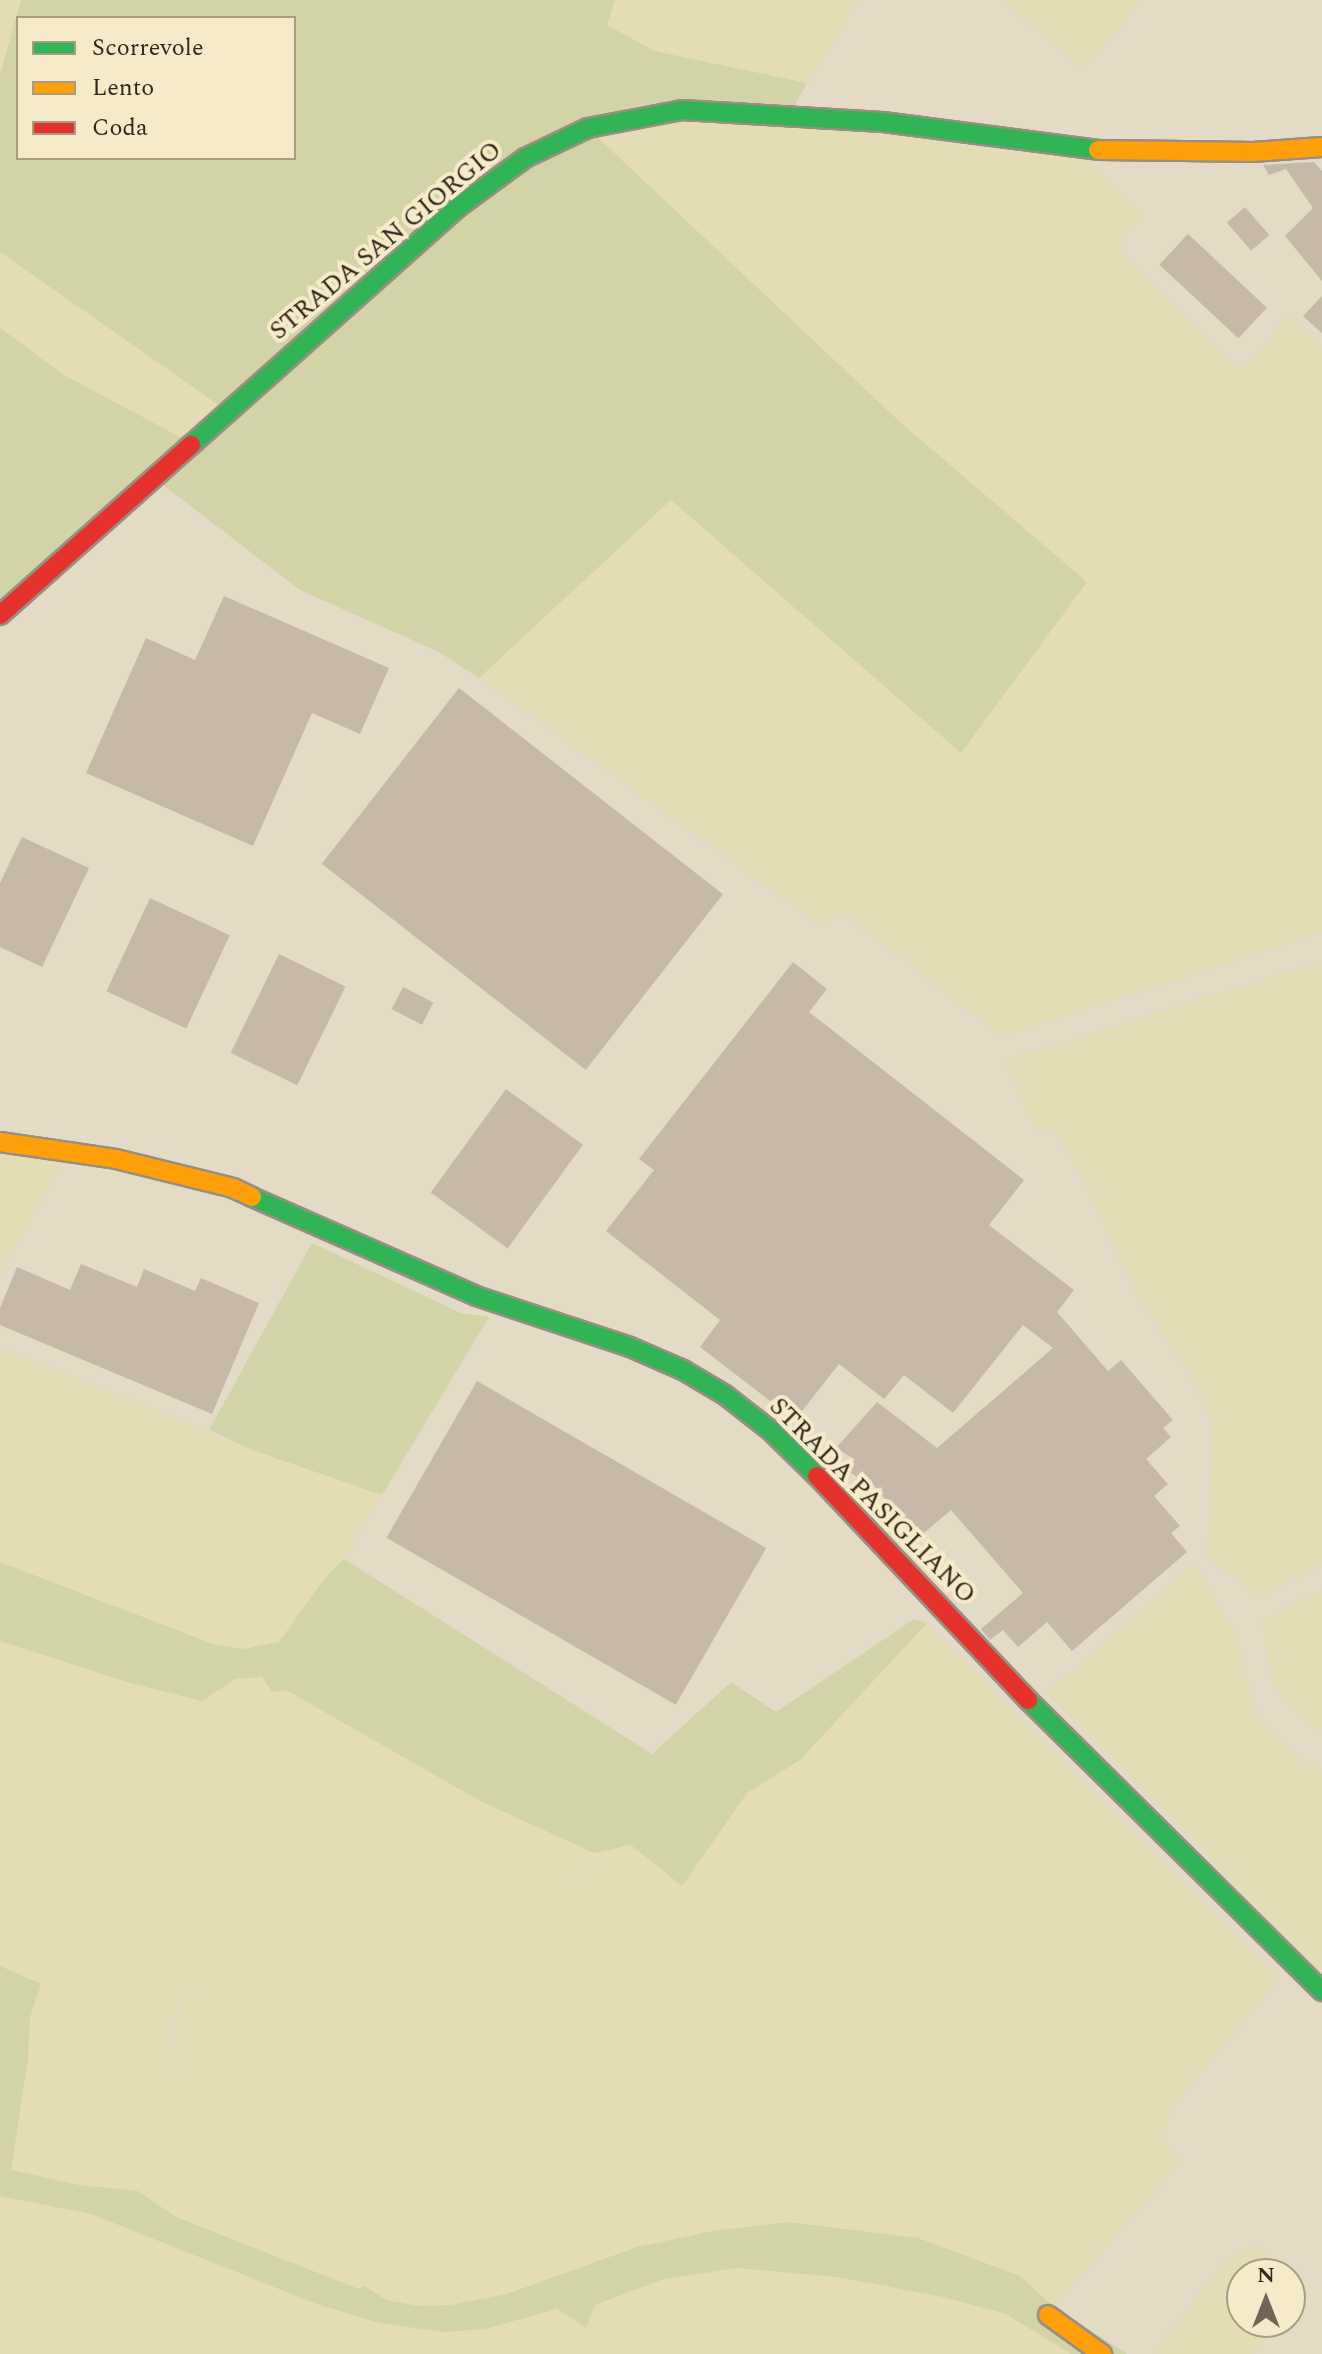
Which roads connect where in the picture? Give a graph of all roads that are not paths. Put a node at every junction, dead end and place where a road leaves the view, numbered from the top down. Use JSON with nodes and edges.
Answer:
{"nodes":[{"id":1,"x":1322,"y":147,"type":"edge"},
{"id":2,"x":0,"y":615,"type":"edge"},
{"id":3,"x":0,"y":1142,"type":"edge"},
{"id":4,"x":1322,"y":1991,"type":"edge"},
{"id":5,"x":1048,"y":2315,"type":"dead end"},
{"id":6,"x":1102,"y":2354,"type":"edge"}],
"edges":[{"from":1,"to":2,"type":"street","name":"STRADA SAN GIORGIO"},
{"from":3,"to":4,"type":"street","name":"STRADA PASIGLIANO"},
{"from":5,"to":6,"type":"street"}]}
